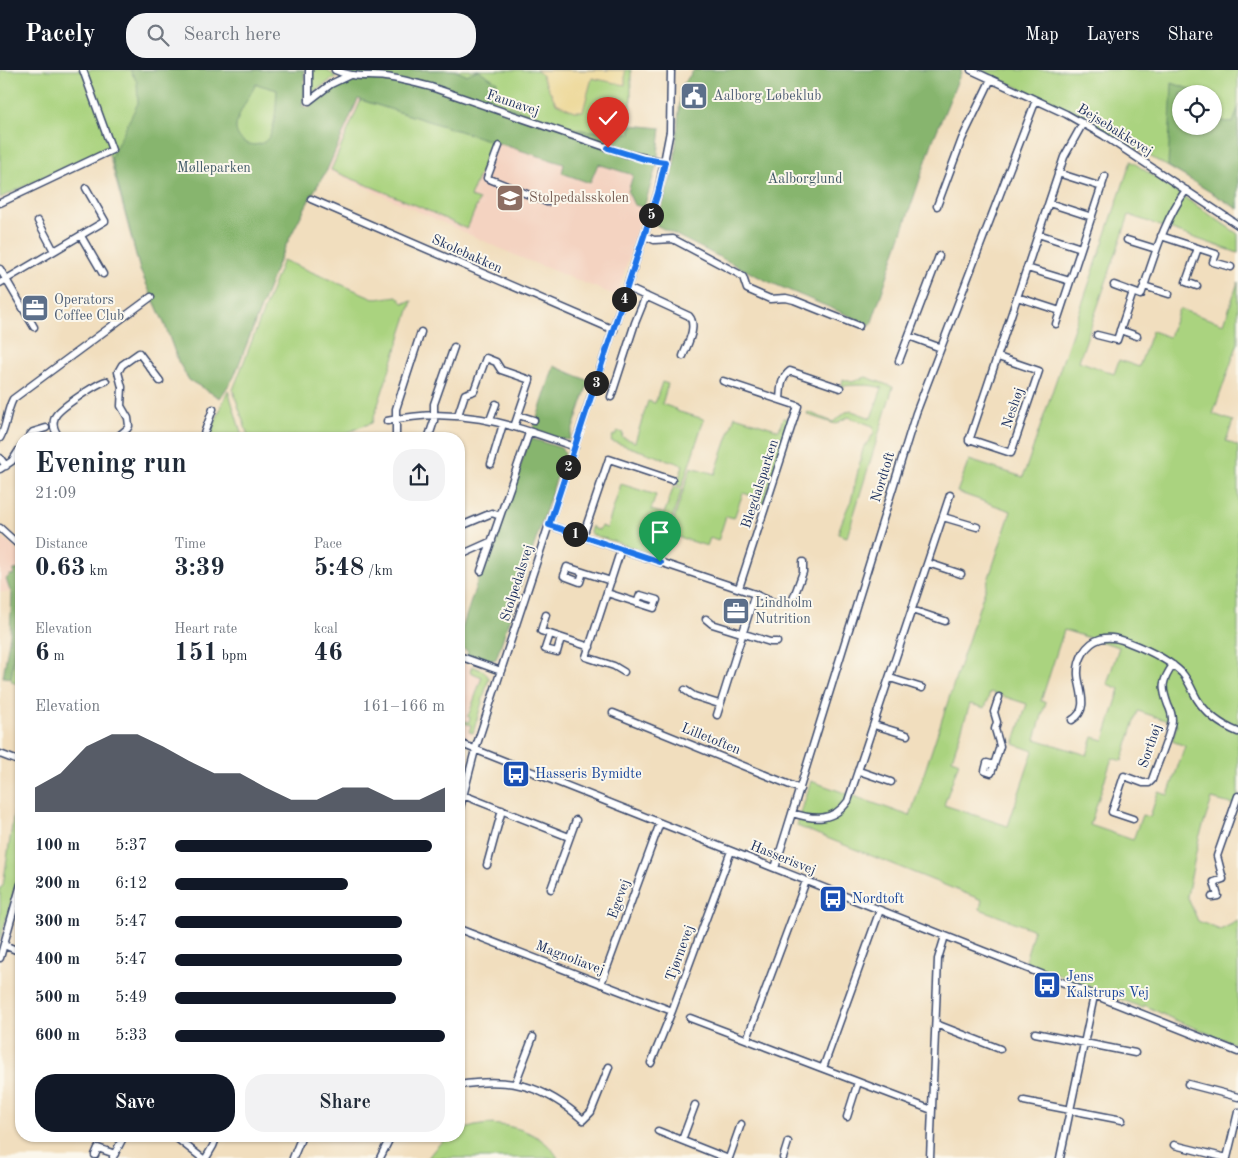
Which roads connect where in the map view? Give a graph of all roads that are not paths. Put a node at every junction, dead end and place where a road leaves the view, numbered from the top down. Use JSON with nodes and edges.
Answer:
{"nodes":[{"id":1,"x":83,"y":70,"type":"edge"},
{"id":2,"x":308,"y":70,"type":"edge"},
{"id":3,"x":335,"y":70,"type":"edge"},
{"id":4,"x":671,"y":70,"type":"edge"},
{"id":5,"x":971,"y":70,"type":"edge"},
{"id":6,"x":350,"y":75,"type":"junction"},
{"id":7,"x":991,"y":80,"type":"junction"},
{"id":8,"x":1036,"y":100,"type":"junction"},
{"id":9,"x":1083,"y":123,"type":"junction"},
{"id":10,"x":499,"y":146,"type":"dead end"},
{"id":11,"x":665,"y":162,"type":"junction"},
{"id":12,"x":1058,"y":172,"type":"junction"},
{"id":13,"x":1105,"y":176,"type":"dead end"},
{"id":14,"x":1102,"y":187,"type":"junction"},
{"id":15,"x":86,"y":188,"type":"dead end"},
{"id":16,"x":1186,"y":190,"type":"junction"},
{"id":17,"x":311,"y":199,"type":"dead end"},
{"id":18,"x":548,"y":202,"type":"dead end"},
{"id":19,"x":0,"y":203,"type":"edge"},
{"id":20,"x":1049,"y":203,"type":"junction"},
{"id":21,"x":936,"y":206,"type":"dead end"},
{"id":22,"x":1092,"y":216,"type":"junction"},
{"id":23,"x":38,"y":221,"type":"dead end"},
{"id":24,"x":1238,"y":225,"type":"edge"},
{"id":25,"x":1038,"y":234,"type":"junction"},
{"id":26,"x":80,"y":236,"type":"junction"},
{"id":27,"x":645,"y":236,"type":"junction"},
{"id":28,"x":1161,"y":236,"type":"junction"},
{"id":29,"x":1127,"y":240,"type":"dead end"},
{"id":30,"x":1081,"y":248,"type":"junction"},
{"id":31,"x":1198,"y":248,"type":"junction"},
{"id":32,"x":1156,"y":250,"type":"junction"},
{"id":33,"x":54,"y":251,"type":"junction"},
{"id":34,"x":939,"y":256,"type":"dead end"},
{"id":35,"x":1231,"y":267,"type":"dead end"},
{"id":36,"x":1027,"y":268,"type":"junction"},
{"id":37,"x":0,"y":269,"type":"edge"},
{"id":38,"x":103,"y":274,"type":"dead end"},
{"id":39,"x":3,"y":281,"type":"edge"},
{"id":40,"x":1070,"y":281,"type":"junction"},
{"id":41,"x":1114,"y":285,"type":"dead end"},
{"id":42,"x":1144,"y":286,"type":"junction"},
{"id":43,"x":1198,"y":286,"type":"dead end"},
{"id":44,"x":628,"y":288,"type":"junction"},
{"id":45,"x":1133,"y":292,"type":"junction"},
{"id":46,"x":1169,"y":294,"type":"dead end"},
{"id":47,"x":646,"y":296,"type":"junction"},
{"id":48,"x":151,"y":297,"type":"dead end"},
{"id":49,"x":1017,"y":298,"type":"junction"},
{"id":50,"x":1060,"y":312,"type":"junction"},
{"id":51,"x":1056,"y":324,"type":"dead end"},
{"id":52,"x":859,"y":326,"type":"dead end"},
{"id":53,"x":34,"y":327,"type":"dead end"},
{"id":54,"x":614,"y":330,"type":"junction"},
{"id":55,"x":1120,"y":330,"type":"junction"},
{"id":56,"x":421,"y":332,"type":"dead end"},
{"id":57,"x":1097,"y":335,"type":"dead end"},
{"id":58,"x":909,"y":336,"type":"junction"},
{"id":59,"x":1137,"y":336,"type":"dead end"},
{"id":60,"x":454,"y":347,"type":"dead end"},
{"id":61,"x":941,"y":348,"type":"junction"},
{"id":62,"x":683,"y":356,"type":"dead end"},
{"id":63,"x":998,"y":357,"type":"junction"},
{"id":64,"x":899,"y":361,"type":"dead end"},
{"id":65,"x":106,"y":381,"type":"dead end"},
{"id":66,"x":160,"y":381,"type":"dead end"},
{"id":67,"x":723,"y":382,"type":"dead end"},
{"id":68,"x":840,"y":388,"type":"dead end"},
{"id":69,"x":610,"y":397,"type":"dead end"},
{"id":70,"x":780,"y":400,"type":"junction"},
{"id":71,"x":496,"y":404,"type":"dead end"},
{"id":72,"x":212,"y":409,"type":"dead end"},
{"id":73,"x":434,"y":414,"type":"junction"},
{"id":74,"x":458,"y":415,"type":"junction"},
{"id":75,"x":518,"y":415,"type":"junction"},
{"id":76,"x":397,"y":419,"type":"junction"},
{"id":77,"x":490,"y":420,"type":"junction"},
{"id":78,"x":534,"y":420,"type":"dead end"},
{"id":79,"x":387,"y":421,"type":"dead end"},
{"id":80,"x":503,"y":424,"type":"junction"},
{"id":81,"x":514,"y":427,"type":"junction"},
{"id":82,"x":46,"y":428,"type":"dead end"},
{"id":83,"x":33,"y":432,"type":"edge"},
{"id":84,"x":56,"y":432,"type":"edge"},
{"id":85,"x":123,"y":432,"type":"edge"},
{"id":86,"x":204,"y":432,"type":"edge"},
{"id":87,"x":396,"y":432,"type":"edge"},
{"id":88,"x":430,"y":432,"type":"edge"},
{"id":89,"x":529,"y":432,"type":"junction"},
{"id":90,"x":0,"y":438,"type":"edge"},
{"id":91,"x":575,"y":447,"type":"junction"},
{"id":92,"x":15,"y":456,"type":"edge"},
{"id":93,"x":0,"y":458,"type":"edge"},
{"id":94,"x":491,"y":464,"type":"dead end"},
{"id":95,"x":3,"y":467,"type":"edge"},
{"id":96,"x":672,"y":480,"type":"dead end"},
{"id":97,"x":950,"y":495,"type":"dead end"},
{"id":98,"x":500,"y":516,"type":"junction"},
{"id":99,"x":943,"y":517,"type":"junction"},
{"id":100,"x":465,"y":524,"type":"edge"},
{"id":101,"x":549,"y":525,"type":"junction"},
{"id":102,"x":977,"y":527,"type":"dead end"},
{"id":103,"x":0,"y":528,"type":"edge"},
{"id":104,"x":583,"y":536,"type":"junction"},
{"id":105,"x":492,"y":541,"type":"junction"},
{"id":106,"x":15,"y":542,"type":"edge"},
{"id":107,"x":621,"y":549,"type":"junction"},
{"id":108,"x":465,"y":553,"type":"edge"},
{"id":109,"x":803,"y":562,"type":"dead end"},
{"id":110,"x":928,"y":563,"type":"junction"},
{"id":111,"x":481,"y":571,"type":"dead end"},
{"id":112,"x":583,"y":572,"type":"dead end"},
{"id":113,"x":961,"y":574,"type":"dead end"},
{"id":114,"x":611,"y":581,"type":"junction"},
{"id":115,"x":739,"y":588,"type":"junction"},
{"id":116,"x":607,"y":593,"type":"junction"},
{"id":117,"x":755,"y":594,"type":"junction"},
{"id":118,"x":637,"y":603,"type":"dead end"},
{"id":119,"x":912,"y":610,"type":"junction"},
{"id":120,"x":546,"y":615,"type":"dead end"},
{"id":121,"x":706,"y":619,"type":"dead end"},
{"id":122,"x":945,"y":621,"type":"dead end"},
{"id":123,"x":742,"y":633,"type":"junction"},
{"id":124,"x":550,"y":634,"type":"junction"},
{"id":125,"x":561,"y":638,"type":"junction"},
{"id":126,"x":777,"y":642,"type":"dead end"},
{"id":127,"x":590,"y":647,"type":"junction"},
{"id":128,"x":465,"y":658,"type":"edge"},
{"id":129,"x":1173,"y":665,"type":"junction"},
{"id":130,"x":501,"y":671,"type":"junction"},
{"id":131,"x":624,"y":672,"type":"dead end"},
{"id":132,"x":890,"y":678,"type":"junction"},
{"id":133,"x":922,"y":688,"type":"dead end"},
{"id":134,"x":685,"y":690,"type":"dead end"},
{"id":135,"x":999,"y":696,"type":"dead end"},
{"id":136,"x":719,"y":704,"type":"junction"},
{"id":137,"x":613,"y":713,"type":"dead end"},
{"id":138,"x":717,"y":715,"type":"dead end"},
{"id":139,"x":1072,"y":720,"type":"dead end"},
{"id":140,"x":874,"y":725,"type":"junction"},
{"id":141,"x":1238,"y":732,"type":"edge"},
{"id":142,"x":907,"y":735,"type":"dead end"},
{"id":143,"x":465,"y":746,"type":"edge"},
{"id":144,"x":476,"y":750,"type":"junction"},
{"id":145,"x":0,"y":754,"type":"edge"},
{"id":146,"x":15,"y":759,"type":"edge"},
{"id":147,"x":994,"y":765,"type":"dead end"},
{"id":148,"x":859,"y":771,"type":"junction"},
{"id":149,"x":891,"y":782,"type":"dead end"},
{"id":150,"x":800,"y":788,"type":"junction"},
{"id":151,"x":465,"y":789,"type":"edge"},
{"id":152,"x":1238,"y":796,"type":"edge"},
{"id":153,"x":465,"y":797,"type":"edge"},
{"id":154,"x":502,"y":810,"type":"junction"},
{"id":155,"x":792,"y":814,"type":"junction"},
{"id":156,"x":1133,"y":819,"type":"dead end"},
{"id":157,"x":576,"y":820,"type":"dead end"},
{"id":158,"x":660,"y":823,"type":"junction"},
{"id":159,"x":569,"y":837,"type":"junction"},
{"id":160,"x":731,"y":850,"type":"junction"},
{"id":161,"x":487,"y":865,"type":"dead end"},
{"id":162,"x":775,"y":868,"type":"junction"},
{"id":163,"x":806,"y":881,"type":"junction"},
{"id":164,"x":551,"y":889,"type":"dead end"},
{"id":165,"x":1212,"y":898,"type":"dead end"},
{"id":166,"x":15,"y":906,"type":"edge"},
{"id":167,"x":880,"y":910,"type":"junction"},
{"id":168,"x":465,"y":931,"type":"edge"},
{"id":169,"x":945,"y":936,"type":"junction"},
{"id":170,"x":4,"y":945,"type":"junction"},
{"id":171,"x":15,"y":950,"type":"edge"},
{"id":172,"x":0,"y":958,"type":"edge"},
{"id":173,"x":601,"y":984,"type":"junction"},
{"id":174,"x":1094,"y":996,"type":"junction"},
{"id":175,"x":672,"y":1011,"type":"junction"},
{"id":176,"x":690,"y":1018,"type":"dead end"},
{"id":177,"x":936,"y":1024,"type":"junction"},
{"id":178,"x":1035,"y":1033,"type":"dead end"},
{"id":179,"x":533,"y":1037,"type":"dead end"},
{"id":180,"x":747,"y":1039,"type":"junction"},
{"id":181,"x":1084,"y":1043,"type":"junction"},
{"id":182,"x":1000,"y":1049,"type":"dead end"},
{"id":183,"x":1238,"y":1052,"type":"edge"},
{"id":184,"x":1135,"y":1053,"type":"dead end"},
{"id":185,"x":651,"y":1063,"type":"dead end"},
{"id":186,"x":609,"y":1067,"type":"dead end"},
{"id":187,"x":823,"y":1068,"type":"junction"},
{"id":188,"x":858,"y":1082,"type":"junction"},
{"id":189,"x":465,"y":1084,"type":"edge"},
{"id":190,"x":515,"y":1084,"type":"junction"},
{"id":191,"x":1188,"y":1084,"type":"dead end"},
{"id":192,"x":1238,"y":1097,"type":"edge"},
{"id":193,"x":1024,"y":1101,"type":"dead end"},
{"id":194,"x":695,"y":1105,"type":"dead end"},
{"id":195,"x":932,"y":1110,"type":"junction"},
{"id":196,"x":1070,"y":1110,"type":"junction"},
{"id":197,"x":1237,"y":1116,"type":"edge"},
{"id":198,"x":847,"y":1117,"type":"dead end"},
{"id":199,"x":1122,"y":1120,"type":"dead end"},
{"id":200,"x":741,"y":1124,"type":"dead end"},
{"id":201,"x":658,"y":1131,"type":"dead end"},
{"id":202,"x":682,"y":1140,"type":"junction"},
{"id":203,"x":121,"y":1142,"type":"edge"},
{"id":204,"x":182,"y":1142,"type":"edge"},
{"id":205,"x":215,"y":1142,"type":"edge"},
{"id":206,"x":300,"y":1142,"type":"edge"},
{"id":207,"x":388,"y":1142,"type":"edge"},
{"id":208,"x":788,"y":1142,"type":"dead end"},
{"id":209,"x":1174,"y":1145,"type":"dead end"},
{"id":210,"x":709,"y":1154,"type":"edge"},
{"id":211,"x":95,"y":1155,"type":"dead end"},
{"id":212,"x":113,"y":1156,"type":"edge"},
{"id":213,"x":204,"y":1158,"type":"edge"},
{"id":214,"x":293,"y":1158,"type":"edge"},
{"id":215,"x":380,"y":1158,"type":"edge"},
{"id":216,"x":728,"y":1158,"type":"edge"},
{"id":217,"x":783,"y":1158,"type":"edge"},
{"id":218,"x":930,"y":1158,"type":"edge"},
{"id":219,"x":1060,"y":1158,"type":"edge"},
{"id":220,"x":1227,"y":1158,"type":"edge"}],
"edges":[{"from":1,"to":19,"type":"street"},
{"from":2,"to":6,"type":"street"},
{"from":3,"to":6,"type":"street","name":"Faunavej"},
{"from":4,"to":11,"type":"street","name":"Stolpedalsvej"},
{"from":5,"to":7,"type":"street","name":"Bejsebakkevej"},
{"from":6,"to":11,"type":"street","name":"Faunavej"},
{"from":7,"to":8,"type":"street","name":"Bejsebakkevej"},
{"from":7,"to":21,"type":"street"},
{"from":8,"to":9,"type":"street","name":"Bejsebakkevej"},
{"from":8,"to":61,"type":"street","name":"Nordtoft"},
{"from":9,"to":12,"type":"street","name":"Neshøj"},
{"from":9,"to":16,"type":"street","name":"Bejsebakkevej"},
{"from":10,"to":18,"type":"street"},
{"from":11,"to":27,"type":"street","name":"Stolpedalsvej"},
{"from":12,"to":14,"type":"street"},
{"from":12,"to":20,"type":"street","name":"Neshøj"},
{"from":13,"to":14,"type":"street"},
{"from":14,"to":22,"type":"street"},
{"from":15,"to":26,"type":"street"},
{"from":16,"to":24,"type":"street","name":"Bejsebakkevej"},
{"from":16,"to":28,"type":"street"},
{"from":17,"to":54,"type":"street","name":"Skolebakken"},
{"from":20,"to":22,"type":"street"},
{"from":20,"to":25,"type":"street","name":"Neshøj"},
{"from":22,"to":30,"type":"street"},
{"from":23,"to":33,"type":"street"},
{"from":25,"to":30,"type":"street"},
{"from":25,"to":36,"type":"street","name":"Neshøj"},
{"from":26,"to":33,"type":"street"},
{"from":26,"to":38,"type":"street"},
{"from":27,"to":44,"type":"street","name":"Stolpedalsvej"},
{"from":27,"to":52,"type":"street"},
{"from":28,"to":31,"type":"street"},
{"from":28,"to":32,"type":"street"},
{"from":29,"to":32,"type":"street"},
{"from":30,"to":40,"type":"street"},
{"from":31,"to":35,"type":"street"},
{"from":31,"to":43,"type":"street"},
{"from":32,"to":42,"type":"street"},
{"from":33,"to":39,"type":"street"},
{"from":34,"to":58,"type":"street"},
{"from":36,"to":40,"type":"street"},
{"from":36,"to":49,"type":"street","name":"Neshøj"},
{"from":37,"to":39,"type":"street"},
{"from":39,"to":53,"type":"street"},
{"from":40,"to":50,"type":"street"},
{"from":41,"to":45,"type":"street"},
{"from":42,"to":45,"type":"street"},
{"from":42,"to":46,"type":"street"},
{"from":44,"to":47,"type":"street"},
{"from":44,"to":54,"type":"street","name":"Stolpedalsvej"},
{"from":45,"to":55,"type":"street"},
{"from":47,"to":62,"type":"street"},
{"from":47,"to":69,"type":"street"},
{"from":48,"to":90,"type":"street"},
{"from":49,"to":50,"type":"street"},
{"from":49,"to":63,"type":"street","name":"Neshøj"},
{"from":50,"to":51,"type":"street"},
{"from":54,"to":91,"type":"street","name":"Stolpedalsvej"},
{"from":55,"to":57,"type":"street"},
{"from":55,"to":59,"type":"street"},
{"from":56,"to":76,"type":"street"},
{"from":58,"to":61,"type":"street"},
{"from":58,"to":64,"type":"street"},
{"from":60,"to":73,"type":"street"},
{"from":61,"to":150,"type":"street","name":"Nordtoft"},
{"from":63,"to":63,"type":"street","name":"Neshøj"},
{"from":65,"to":84,"type":"street"},
{"from":66,"to":85,"type":"street"},
{"from":67,"to":70,"type":"street","name":"Blegdalsparken"},
{"from":68,"to":70,"type":"street"},
{"from":70,"to":115,"type":"street","name":"Blegdalsparken"},
{"from":71,"to":77,"type":"street"},
{"from":72,"to":86,"type":"street"},
{"from":73,"to":74,"type":"street"},
{"from":73,"to":76,"type":"street"},
{"from":73,"to":88,"type":"street"},
{"from":74,"to":75,"type":"street"},
{"from":74,"to":77,"type":"street"},
{"from":75,"to":78,"type":"street"},
{"from":75,"to":81,"type":"street"},
{"from":76,"to":79,"type":"street"},
{"from":76,"to":87,"type":"street"},
{"from":77,"to":80,"type":"street"},
{"from":80,"to":81,"type":"street"},
{"from":80,"to":94,"type":"street"},
{"from":81,"to":89,"type":"street"},
{"from":82,"to":83,"type":"street"},
{"from":89,"to":91,"type":"street"},
{"from":89,"to":98,"type":"street"},
{"from":91,"to":101,"type":"street","name":"Stolpedalsvej"},
{"from":92,"to":95,"type":"street"},
{"from":93,"to":95,"type":"street"},
{"from":96,"to":104,"type":"street"},
{"from":97,"to":99,"type":"street"},
{"from":98,"to":100,"type":"street"},
{"from":98,"to":105,"type":"street"},
{"from":99,"to":102,"type":"street"},
{"from":99,"to":110,"type":"street"},
{"from":101,"to":104,"type":"street"},
{"from":101,"to":130,"type":"street","name":"Stolpedalsvej"},
{"from":103,"to":106,"type":"street"},
{"from":104,"to":107,"type":"street"},
{"from":105,"to":108,"type":"street"},
{"from":105,"to":111,"type":"street"},
{"from":107,"to":114,"type":"street"},
{"from":107,"to":115,"type":"street"},
{"from":109,"to":117,"type":"street"},
{"from":110,"to":113,"type":"street"},
{"from":110,"to":119,"type":"street"},
{"from":112,"to":114,"type":"street"},
{"from":114,"to":116,"type":"street"},
{"from":115,"to":117,"type":"street"},
{"from":116,"to":118,"type":"street"},
{"from":116,"to":127,"type":"street"},
{"from":117,"to":123,"type":"street"},
{"from":119,"to":122,"type":"street"},
{"from":119,"to":132,"type":"street"},
{"from":120,"to":124,"type":"street"},
{"from":121,"to":123,"type":"street"},
{"from":123,"to":126,"type":"street"},
{"from":123,"to":136,"type":"street"},
{"from":124,"to":125,"type":"street"},
{"from":124,"to":125,"type":"street"},
{"from":125,"to":127,"type":"street"},
{"from":127,"to":131,"type":"street"},
{"from":128,"to":130,"type":"street"},
{"from":129,"to":139,"type":"street"},
{"from":129,"to":141,"type":"street"},
{"from":129,"to":156,"type":"street","name":"Sorthøj"},
{"from":130,"to":144,"type":"street","name":"Stolpedalsvej"},
{"from":132,"to":133,"type":"street"},
{"from":132,"to":140,"type":"street"},
{"from":134,"to":136,"type":"street"},
{"from":135,"to":147,"type":"street"},
{"from":136,"to":138,"type":"street"},
{"from":137,"to":150,"type":"street","name":"Lilletoften"},
{"from":140,"to":142,"type":"street"},
{"from":140,"to":148,"type":"street"},
{"from":143,"to":144,"type":"street","name":"Hasserisvej"},
{"from":144,"to":151,"type":"street","name":"Stolpedalsvej"},
{"from":144,"to":158,"type":"street","name":"Hasserisvej"},
{"from":145,"to":146,"type":"street"},
{"from":148,"to":149,"type":"street"},
{"from":148,"to":155,"type":"street"},
{"from":150,"to":155,"type":"street","name":"Nordtoft"},
{"from":152,"to":165,"type":"street"},
{"from":153,"to":154,"type":"street"},
{"from":154,"to":159,"type":"street"},
{"from":154,"to":161,"type":"street"},
{"from":155,"to":162,"type":"street","name":"Nordtoft"},
{"from":157,"to":159,"type":"street"},
{"from":158,"to":160,"type":"street","name":"Hasserisvej"},
{"from":158,"to":173,"type":"street","name":"Egevej"},
{"from":159,"to":164,"type":"street"},
{"from":160,"to":162,"type":"street","name":"Hasserisvej"},
{"from":160,"to":175,"type":"street","name":"Tjørnevej"},
{"from":162,"to":163,"type":"street","name":"Hasserisvej"},
{"from":163,"to":167,"type":"street","name":"Hasserisvej"},
{"from":163,"to":180,"type":"street"},
{"from":166,"to":170,"type":"street"},
{"from":167,"to":169,"type":"street","name":"Hasserisvej"},
{"from":167,"to":187,"type":"street"},
{"from":168,"to":173,"type":"street","name":"Magnoliavej"},
{"from":169,"to":174,"type":"street","name":"Hasserisvej"},
{"from":169,"to":177,"type":"street"},
{"from":170,"to":171,"type":"street"},
{"from":170,"to":172,"type":"street"},
{"from":173,"to":175,"type":"street","name":"Magnoliavej"},
{"from":174,"to":181,"type":"street"},
{"from":174,"to":183,"type":"street","name":"Hasserisvej"},
{"from":175,"to":185,"type":"street","name":"Tjørnevej"},
{"from":176,"to":180,"type":"street"},
{"from":177,"to":182,"type":"street"},
{"from":177,"to":195,"type":"street"},
{"from":178,"to":181,"type":"street"},
{"from":179,"to":190,"type":"street"},
{"from":180,"to":187,"type":"street"},
{"from":181,"to":184,"type":"street"},
{"from":181,"to":196,"type":"street"},
{"from":186,"to":190,"type":"street"},
{"from":187,"to":188,"type":"street"},
{"from":188,"to":195,"type":"street"},
{"from":188,"to":198,"type":"street"},
{"from":189,"to":190,"type":"street"},
{"from":191,"to":192,"type":"street"},
{"from":193,"to":196,"type":"street"},
{"from":194,"to":202,"type":"street"},
{"from":195,"to":218,"type":"street"},
{"from":196,"to":199,"type":"street"},
{"from":196,"to":219,"type":"street"},
{"from":197,"to":220,"type":"street"},
{"from":200,"to":216,"type":"street"},
{"from":201,"to":202,"type":"street"},
{"from":202,"to":210,"type":"street"},
{"from":203,"to":212,"type":"street"},
{"from":204,"to":213,"type":"street"},
{"from":205,"to":213,"type":"street"},
{"from":206,"to":214,"type":"street"},
{"from":207,"to":215,"type":"street"},
{"from":208,"to":217,"type":"street"},
{"from":209,"to":220,"type":"street"},
{"from":210,"to":216,"type":"street"},
{"from":211,"to":212,"type":"street"}]}
